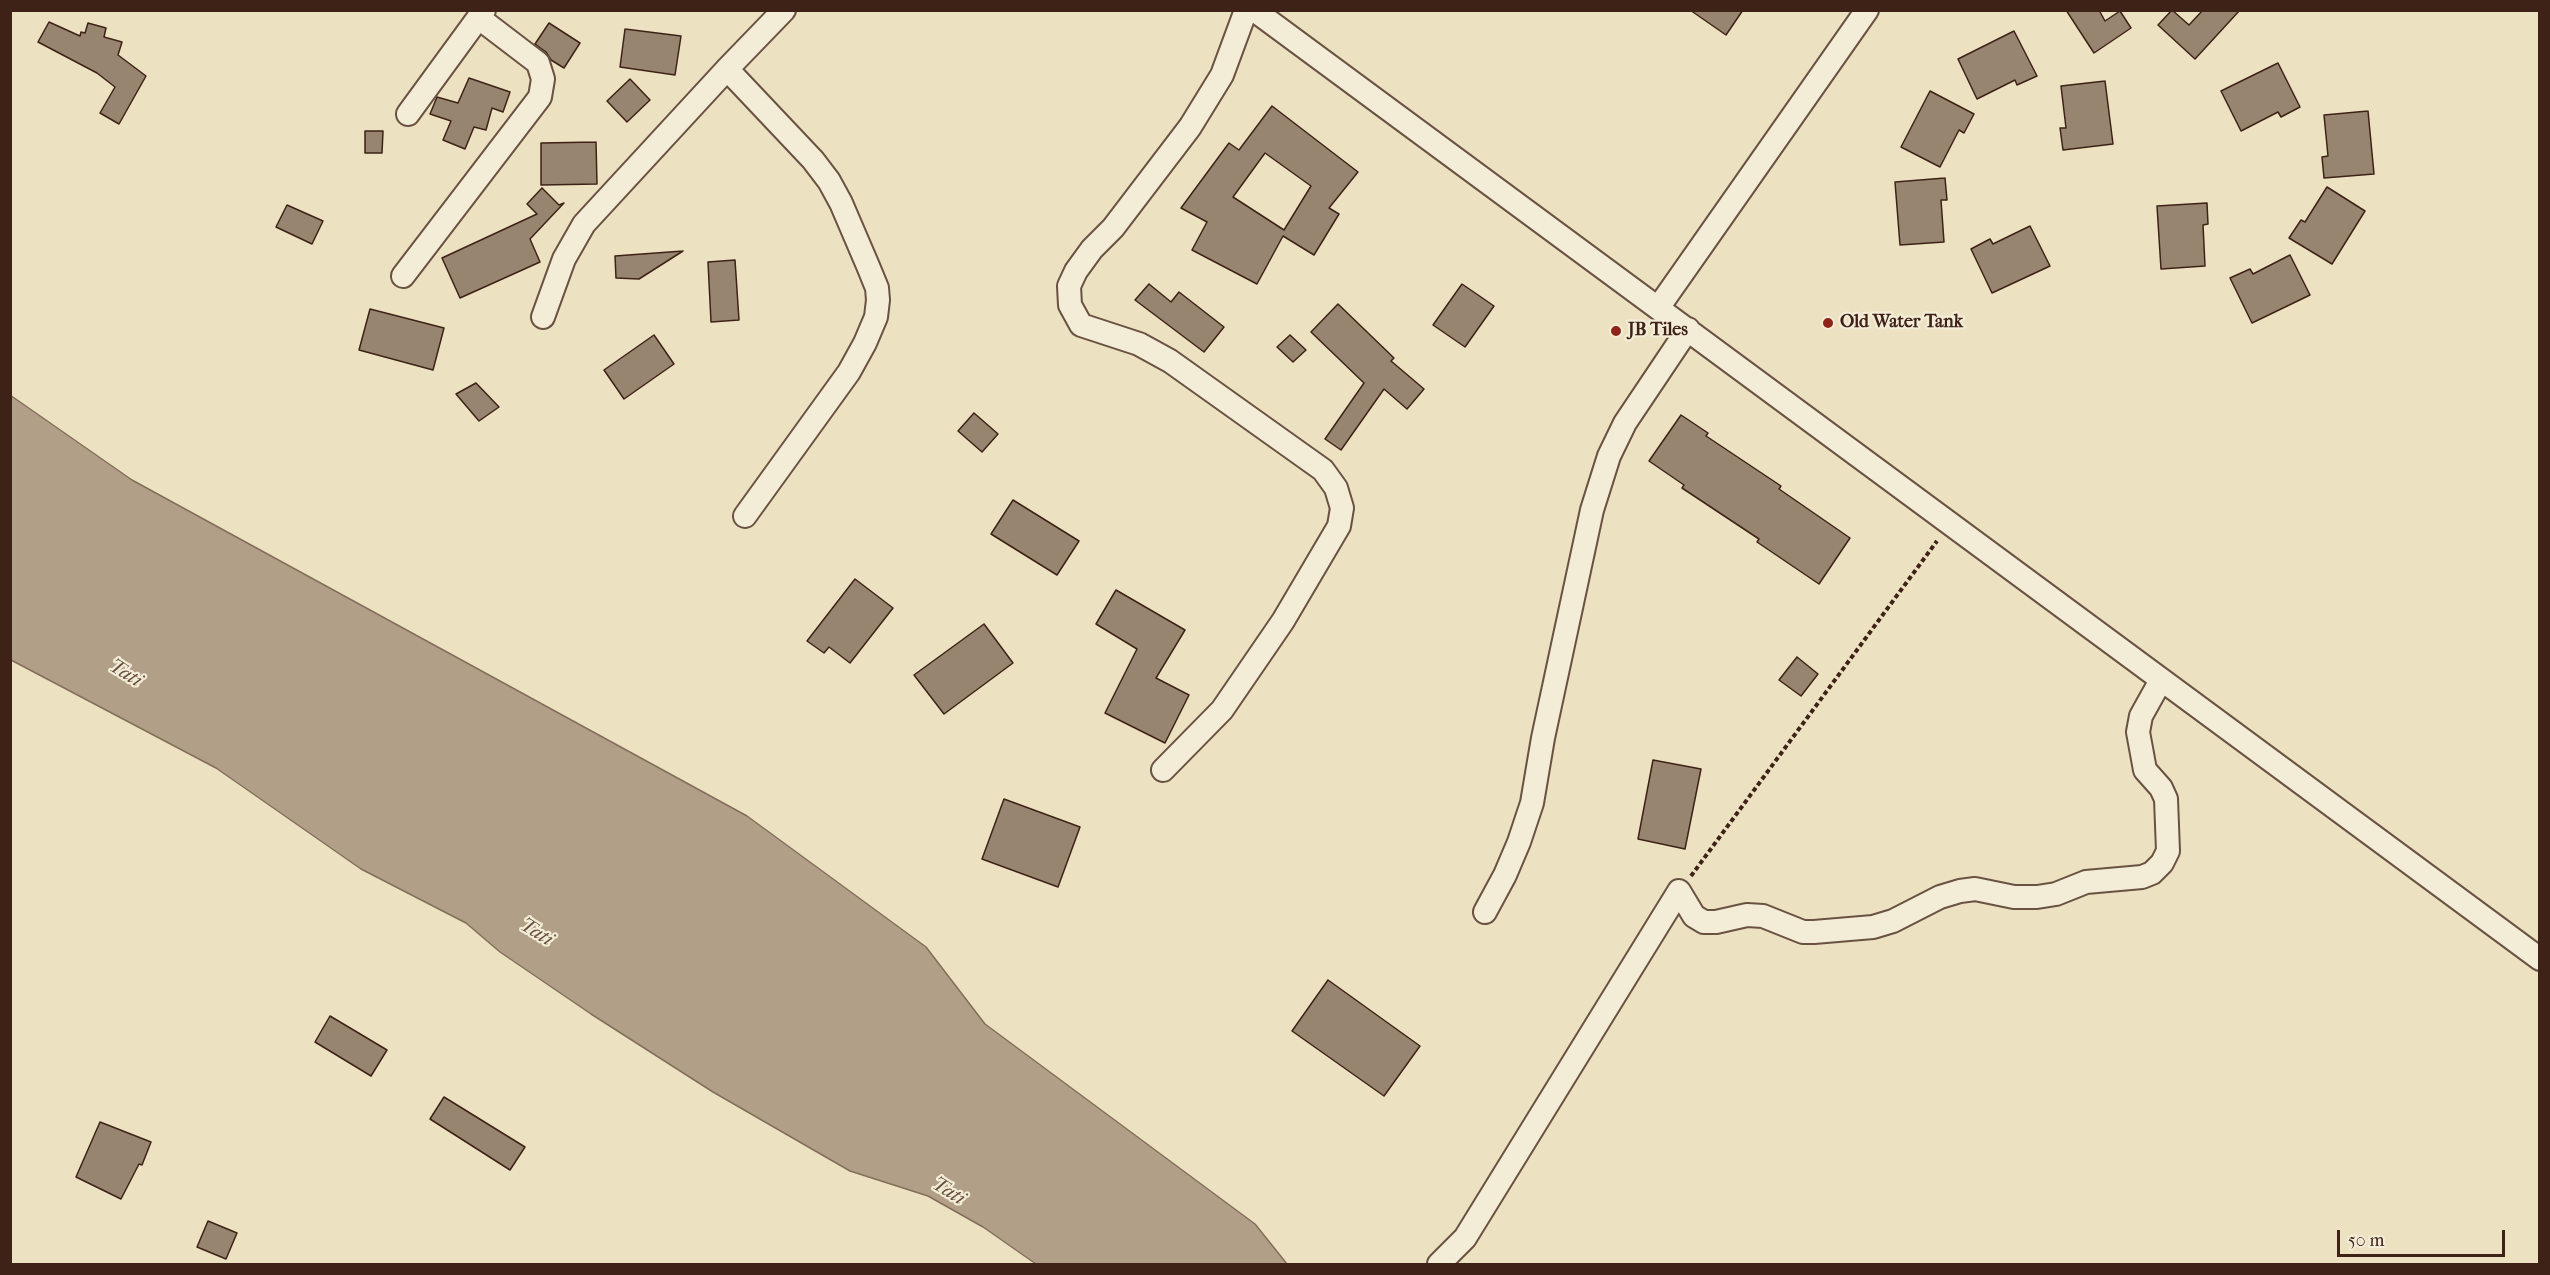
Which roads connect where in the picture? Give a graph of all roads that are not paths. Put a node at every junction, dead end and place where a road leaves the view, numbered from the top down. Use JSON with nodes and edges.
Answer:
{"nodes":[{"id":1,"x":784,"y":10,"type":"edge"},
{"id":2,"x":1245,"y":10,"type":"edge"},
{"id":3,"x":1254,"y":10,"type":"edge"},
{"id":4,"x":1867,"y":10,"type":"edge"},
{"id":5,"x":482,"y":14,"type":"edge"},
{"id":6,"x":727,"y":69,"type":"junction"},
{"id":7,"x":408,"y":114,"type":"dead end"},
{"id":8,"x":403,"y":276,"type":"dead end"},
{"id":9,"x":1658,"y":308,"type":"junction"},
{"id":10,"x":543,"y":316,"type":"dead end"},
{"id":11,"x":1688,"y":329,"type":"junction"},
{"id":12,"x":744,"y":516,"type":"dead end"},
{"id":13,"x":2162,"y":680,"type":"junction"},
{"id":14,"x":1162,"y":770,"type":"dead end"},
{"id":15,"x":1485,"y":912,"type":"dead end"},
{"id":16,"x":2540,"y":959,"type":"edge"},
{"id":17,"x":1438,"y":1264,"type":"edge"}],
"edges":[{"from":1,"to":6,"type":"street"},
{"from":2,"to":14,"type":"street"},
{"from":3,"to":9,"type":"street"},
{"from":4,"to":9,"type":"street"},
{"from":5,"to":7,"type":"street"},
{"from":5,"to":8,"type":"street"},
{"from":6,"to":10,"type":"street"},
{"from":6,"to":12,"type":"street"},
{"from":9,"to":11,"type":"street"},
{"from":11,"to":13,"type":"street"},
{"from":11,"to":15,"type":"street"},
{"from":13,"to":16,"type":"street"},
{"from":13,"to":17,"type":"street"}]}
